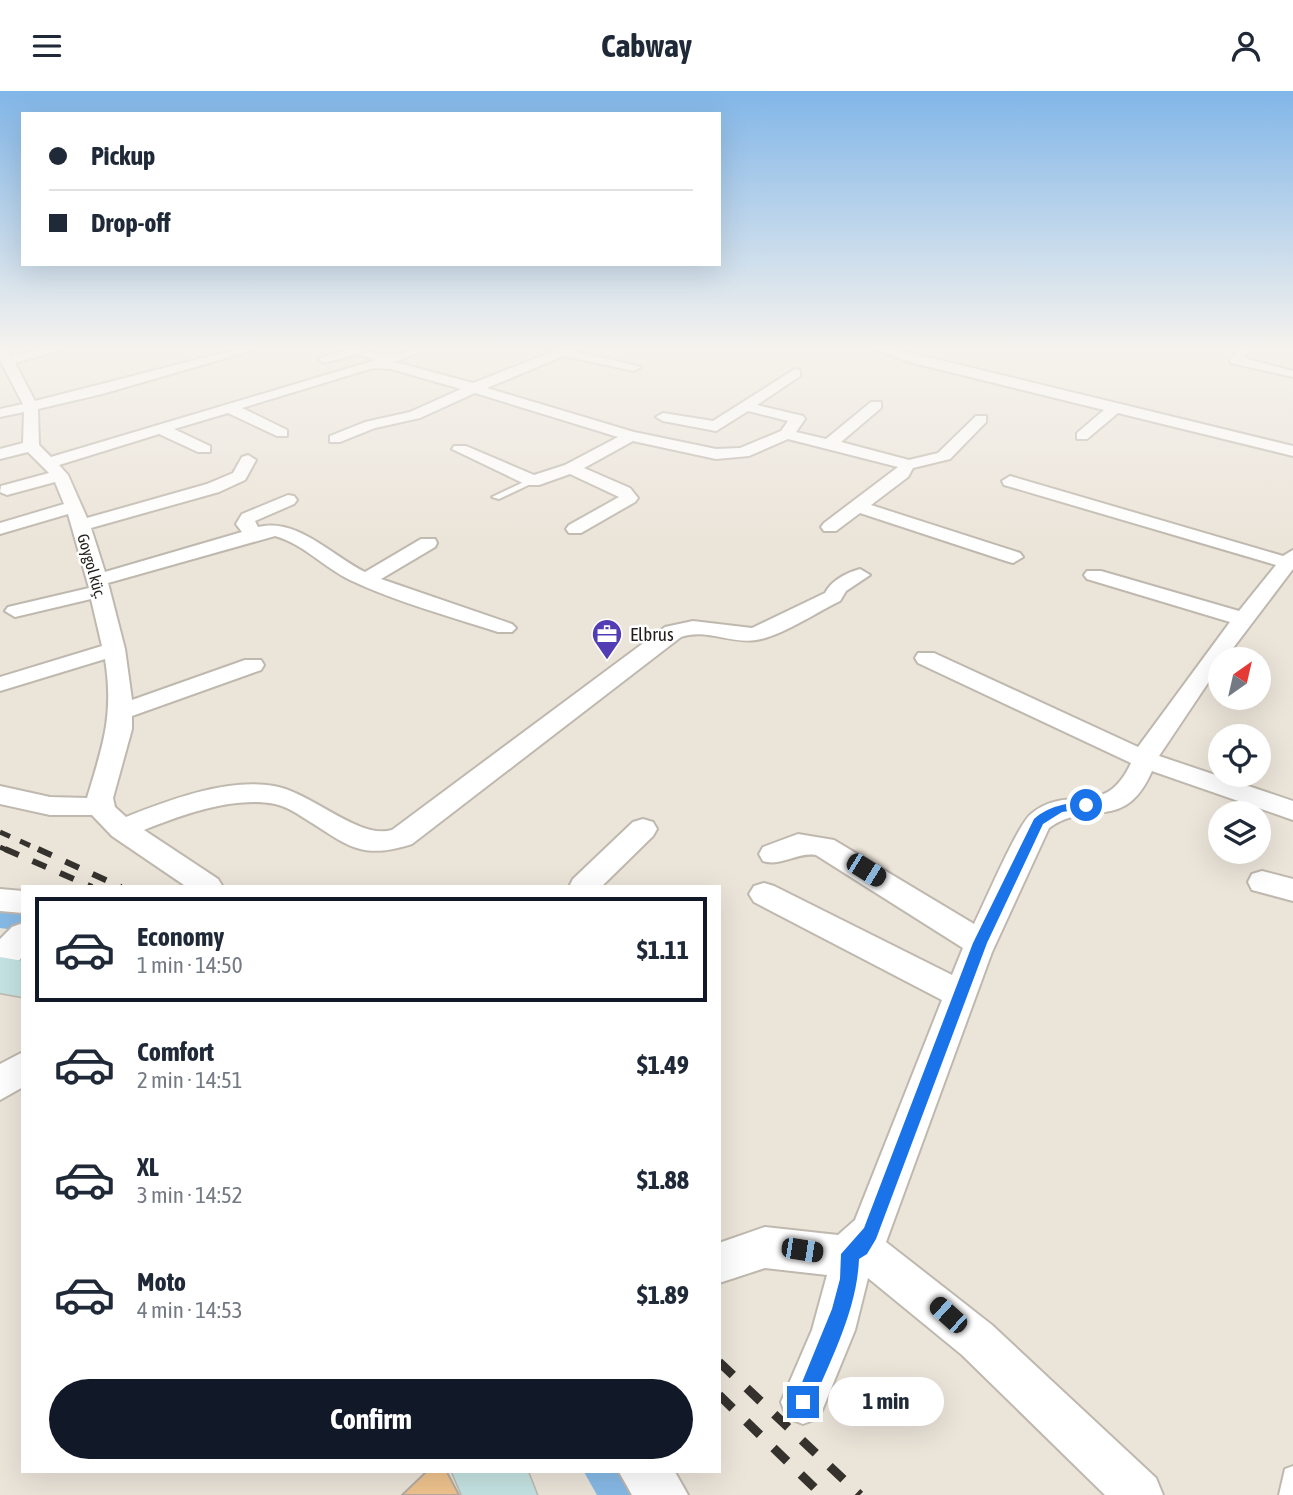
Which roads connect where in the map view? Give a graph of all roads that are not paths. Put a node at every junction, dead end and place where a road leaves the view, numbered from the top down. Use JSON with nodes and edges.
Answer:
{"nodes":[{"id":1,"x":31,"y":413,"type":"edge"},
{"id":2,"x":215,"y":413,"type":"edge"},
{"id":3,"x":239,"y":413,"type":"edge"},
{"id":4,"x":419,"y":413,"type":"edge"},
{"id":5,"x":554,"y":413,"type":"edge"},
{"id":6,"x":735,"y":413,"type":"edge"},
{"id":7,"x":771,"y":413,"type":"edge"},
{"id":8,"x":867,"y":413,"type":"edge"},
{"id":9,"x":1110,"y":413,"type":"edge"},
{"id":10,"x":1134,"y":413,"type":"edge"},
{"id":11,"x":663,"y":417,"type":"dead end"},
{"id":12,"x":407,"y":418,"type":"junction"},
{"id":13,"x":981,"y":419,"type":"dead end"},
{"id":14,"x":161,"y":429,"type":"junction"},
{"id":15,"x":282,"y":433,"type":"dead end"},
{"id":16,"x":395,"y":433,"type":"dead end"},
{"id":17,"x":786,"y":434,"type":"junction"},
{"id":18,"x":631,"y":436,"type":"junction"},
{"id":19,"x":1082,"y":436,"type":"dead end"},
{"id":20,"x":335,"y":439,"type":"dead end"},
{"id":21,"x":829,"y":444,"type":"junction"},
{"id":22,"x":31,"y":446,"type":"junction"},
{"id":23,"x":204,"y":449,"type":"dead end"},
{"id":24,"x":460,"y":449,"type":"dead end"},
{"id":25,"x":1293,"y":451,"type":"edge"},
{"id":26,"x":0,"y":454,"type":"edge"},
{"id":27,"x":248,"y":460,"type":"dead end"},
{"id":28,"x":906,"y":465,"type":"junction"},
{"id":29,"x":571,"y":468,"type":"junction"},
{"id":30,"x":54,"y":469,"type":"junction"},
{"id":31,"x":533,"y":481,"type":"junction"},
{"id":32,"x":1010,"y":481,"type":"dead end"},
{"id":33,"x":7,"y":490,"type":"dead end"},
{"id":34,"x":496,"y":497,"type":"dead end"},
{"id":35,"x":288,"y":500,"type":"dead end"},
{"id":36,"x":856,"y":506,"type":"junction"},
{"id":37,"x":77,"y":516,"type":"junction"},
{"id":38,"x":830,"y":527,"type":"dead end"},
{"id":39,"x":0,"y":529,"type":"edge"},
{"id":40,"x":575,"y":529,"type":"dead end"},
{"id":41,"x":254,"y":534,"type":"junction"},
{"id":42,"x":428,"y":543,"type":"dead end"},
{"id":43,"x":1013,"y":557,"type":"dead end"},
{"id":44,"x":1290,"y":559,"type":"edge"},
{"id":45,"x":860,"y":575,"type":"dead end"},
{"id":46,"x":1094,"y":575,"type":"dead end"},
{"id":47,"x":366,"y":579,"type":"junction"},
{"id":48,"x":99,"y":585,"type":"junction"},
{"id":49,"x":15,"y":611,"type":"dead end"},
{"id":50,"x":1245,"y":620,"type":"junction"},
{"id":51,"x":505,"y":628,"type":"dead end"},
{"id":52,"x":114,"y":649,"type":"junction"},
{"id":53,"x":926,"y":658,"type":"dead end"},
{"id":54,"x":253,"y":665,"type":"dead end"},
{"id":55,"x":0,"y":684,"type":"edge"},
{"id":56,"x":120,"y":712,"type":"junction"},
{"id":57,"x":1143,"y":759,"type":"junction"},
{"id":58,"x":0,"y":795,"type":"edge"},
{"id":59,"x":101,"y":805,"type":"junction"},
{"id":60,"x":1293,"y":811,"type":"edge"},
{"id":61,"x":122,"y":829,"type":"junction"},
{"id":62,"x":643,"y":829,"type":"dead end"},
{"id":63,"x":773,"y":854,"type":"dead end"},
{"id":64,"x":1262,"y":883,"type":"dead end"},
{"id":65,"x":205,"y":885,"type":"edge"},
{"id":66,"x":585,"y":885,"type":"edge"},
{"id":67,"x":1293,"y":890,"type":"edge"},
{"id":68,"x":764,"y":894,"type":"dead end"},
{"id":69,"x":0,"y":899,"type":"edge"},
{"id":70,"x":21,"y":902,"type":"edge"},
{"id":71,"x":21,"y":937,"type":"edge"},
{"id":72,"x":980,"y":943,"type":"junction"},
{"id":73,"x":0,"y":960,"type":"edge"},
{"id":74,"x":0,"y":975,"type":"edge"},
{"id":75,"x":21,"y":979,"type":"edge"},
{"id":76,"x":960,"y":994,"type":"junction"},
{"id":77,"x":21,"y":1068,"type":"edge"},
{"id":78,"x":0,"y":1084,"type":"edge"},
{"id":79,"x":855,"y":1251,"type":"junction"},
{"id":80,"x":721,"y":1262,"type":"edge"},
{"id":81,"x":803,"y":1402,"type":"dead end"},
{"id":82,"x":486,"y":1473,"type":"edge"},
{"id":83,"x":644,"y":1473,"type":"edge"},
{"id":84,"x":1293,"y":1477,"type":"edge"},
{"id":85,"x":504,"y":1495,"type":"edge"},
{"id":86,"x":664,"y":1495,"type":"edge"},
{"id":87,"x":1139,"y":1495,"type":"edge"},
{"id":88,"x":1290,"y":1495,"type":"edge"}],
"edges":[{"from":1,"to":22,"type":"street"},
{"from":2,"to":14,"type":"street"},
{"from":3,"to":15,"type":"street"},
{"from":4,"to":12,"type":"street"},
{"from":5,"to":18,"type":"street"},
{"from":6,"to":11,"type":"street"},
{"from":7,"to":17,"type":"street"},
{"from":8,"to":21,"type":"street"},
{"from":9,"to":19,"type":"street"},
{"from":10,"to":25,"type":"street"},
{"from":12,"to":16,"type":"street"},
{"from":12,"to":20,"type":"street"},
{"from":13,"to":28,"type":"street"},
{"from":14,"to":23,"type":"street"},
{"from":14,"to":30,"type":"street"},
{"from":17,"to":18,"type":"street"},
{"from":17,"to":21,"type":"street"},
{"from":18,"to":29,"type":"street"},
{"from":21,"to":28,"type":"street"},
{"from":22,"to":26,"type":"street"},
{"from":22,"to":30,"type":"street","name":"Goygol küç."},
{"from":24,"to":31,"type":"street"},
{"from":27,"to":37,"type":"street"},
{"from":28,"to":36,"type":"street"},
{"from":29,"to":31,"type":"street"},
{"from":29,"to":40,"type":"street"},
{"from":30,"to":33,"type":"street"},
{"from":30,"to":37,"type":"street","name":"Goygol küç."},
{"from":31,"to":34,"type":"lane"},
{"from":32,"to":44,"type":"street"},
{"from":35,"to":41,"type":"street"},
{"from":36,"to":38,"type":"street"},
{"from":36,"to":43,"type":"street"},
{"from":37,"to":39,"type":"street"},
{"from":37,"to":48,"type":"street","name":"Goygol küç."},
{"from":41,"to":47,"type":"street"},
{"from":41,"to":48,"type":"street"},
{"from":42,"to":47,"type":"street"},
{"from":44,"to":50,"type":"street"},
{"from":45,"to":61,"type":"street"},
{"from":46,"to":50,"type":"street"},
{"from":47,"to":51,"type":"street"},
{"from":48,"to":49,"type":"street"},
{"from":48,"to":52,"type":"street","name":"Goygol küç."},
{"from":50,"to":57,"type":"street"},
{"from":52,"to":55,"type":"street"},
{"from":52,"to":56,"type":"street","name":"Goygol küç."},
{"from":53,"to":57,"type":"street"},
{"from":54,"to":56,"type":"street"},
{"from":56,"to":59,"type":"street","name":"Goygol küç."},
{"from":57,"to":60,"type":"street"},
{"from":57,"to":72,"type":"street"},
{"from":58,"to":59,"type":"street"},
{"from":59,"to":61,"type":"street"},
{"from":61,"to":65,"type":"street"},
{"from":62,"to":66,"type":"street"},
{"from":63,"to":72,"type":"street"},
{"from":64,"to":67,"type":"street"},
{"from":68,"to":76,"type":"street"},
{"from":69,"to":70,"type":"street"},
{"from":71,"to":73,"type":"street"},
{"from":72,"to":76,"type":"street"},
{"from":74,"to":75,"type":"street"},
{"from":76,"to":79,"type":"street"},
{"from":77,"to":78,"type":"street"},
{"from":79,"to":80,"type":"street"},
{"from":79,"to":81,"type":"street"},
{"from":79,"to":87,"type":"street"},
{"from":82,"to":85,"type":"street"},
{"from":83,"to":86,"type":"street"},
{"from":84,"to":88,"type":"lane"}]}
